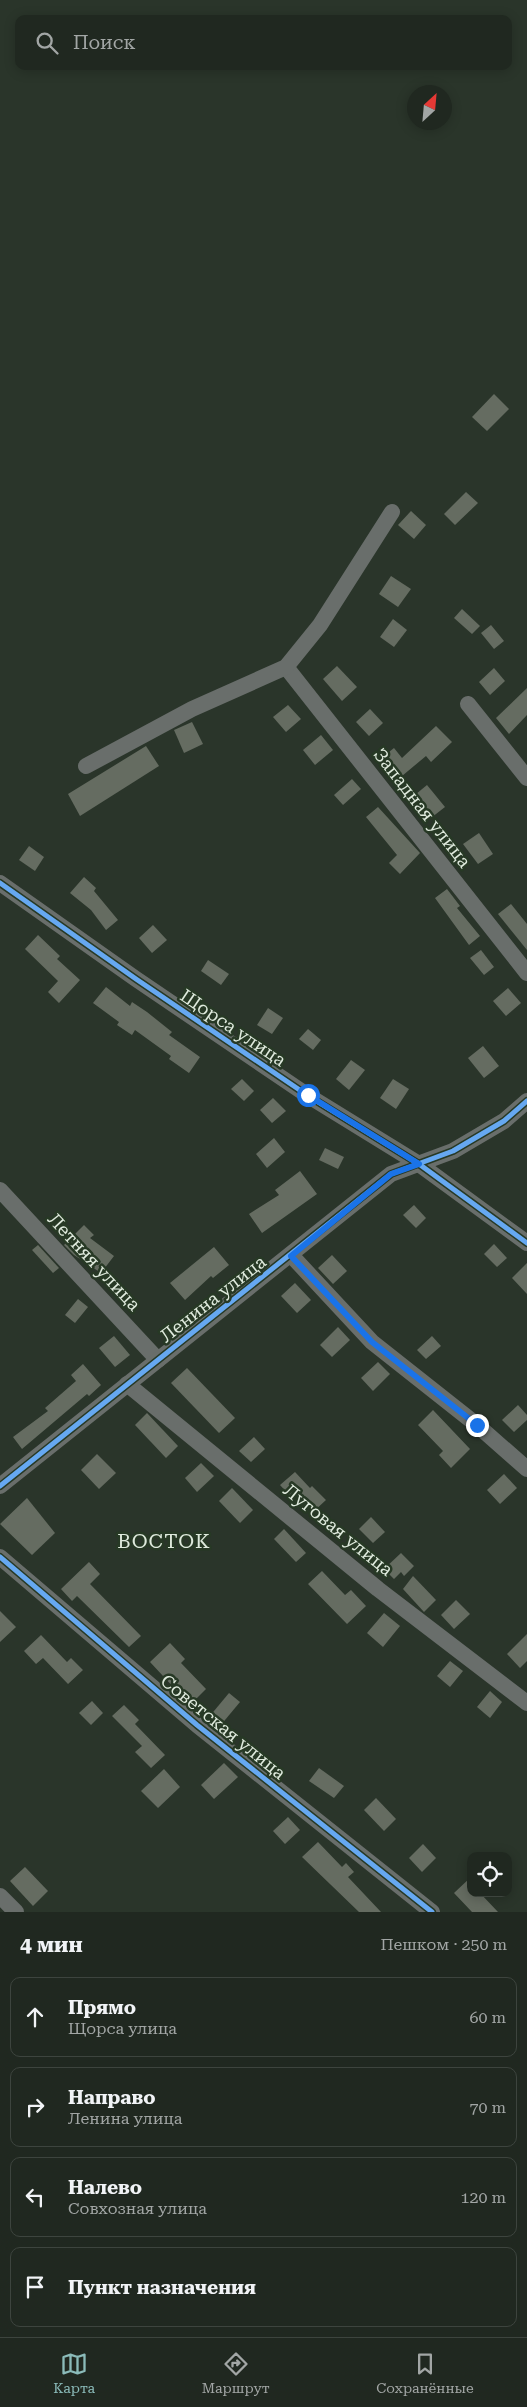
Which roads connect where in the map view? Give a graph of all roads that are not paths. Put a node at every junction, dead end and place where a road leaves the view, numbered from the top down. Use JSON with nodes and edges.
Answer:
{"nodes":[{"id":1,"x":392,"y":512,"type":"dead end"},
{"id":2,"x":286,"y":667,"type":"junction"},
{"id":3,"x":468,"y":704,"type":"dead end"},
{"id":4,"x":86,"y":766,"type":"dead end"},
{"id":5,"x":527,"y":778,"type":"edge"},
{"id":6,"x":0,"y":883,"type":"edge"},
{"id":7,"x":527,"y":973,"type":"edge"},
{"id":8,"x":527,"y":1101,"type":"edge"},
{"id":9,"x":419,"y":1164,"type":"junction"},
{"id":10,"x":0,"y":1190,"type":"edge"},
{"id":11,"x":527,"y":1243,"type":"edge"},
{"id":12,"x":291,"y":1256,"type":"junction"},
{"id":13,"x":158,"y":1360,"type":"junction"},
{"id":14,"x":127,"y":1384,"type":"junction"},
{"id":15,"x":527,"y":1469,"type":"edge"},
{"id":16,"x":0,"y":1486,"type":"edge"},
{"id":17,"x":0,"y":1557,"type":"edge"},
{"id":18,"x":527,"y":1703,"type":"edge"},
{"id":19,"x":0,"y":1896,"type":"edge"},
{"id":20,"x":16,"y":1912,"type":"edge"},
{"id":21,"x":432,"y":1912,"type":"edge"}],
"edges":[{"from":1,"to":2,"type":"street"},
{"from":2,"to":4,"type":"street"},
{"from":2,"to":7,"type":"street","name":"Западная улица"},
{"from":3,"to":5,"type":"street"},
{"from":6,"to":9,"type":"street","name":"Щорса улица"},
{"from":8,"to":9,"type":"street","name":"Ленина улица"},
{"from":9,"to":11,"type":"street","name":"Щорса улица"},
{"from":9,"to":12,"type":"street","name":"Ленина улица"},
{"from":10,"to":13,"type":"street","name":"Летняя улица"},
{"from":12,"to":13,"type":"street","name":"Ленина улица"},
{"from":12,"to":15,"type":"street"},
{"from":13,"to":14,"type":"street","name":"Ленина улица"},
{"from":14,"to":16,"type":"street","name":"Ленина улица"},
{"from":14,"to":18,"type":"street","name":"Луговая улица"},
{"from":17,"to":21,"type":"street","name":"Советская улица"},
{"from":19,"to":20,"type":"street"}]}
